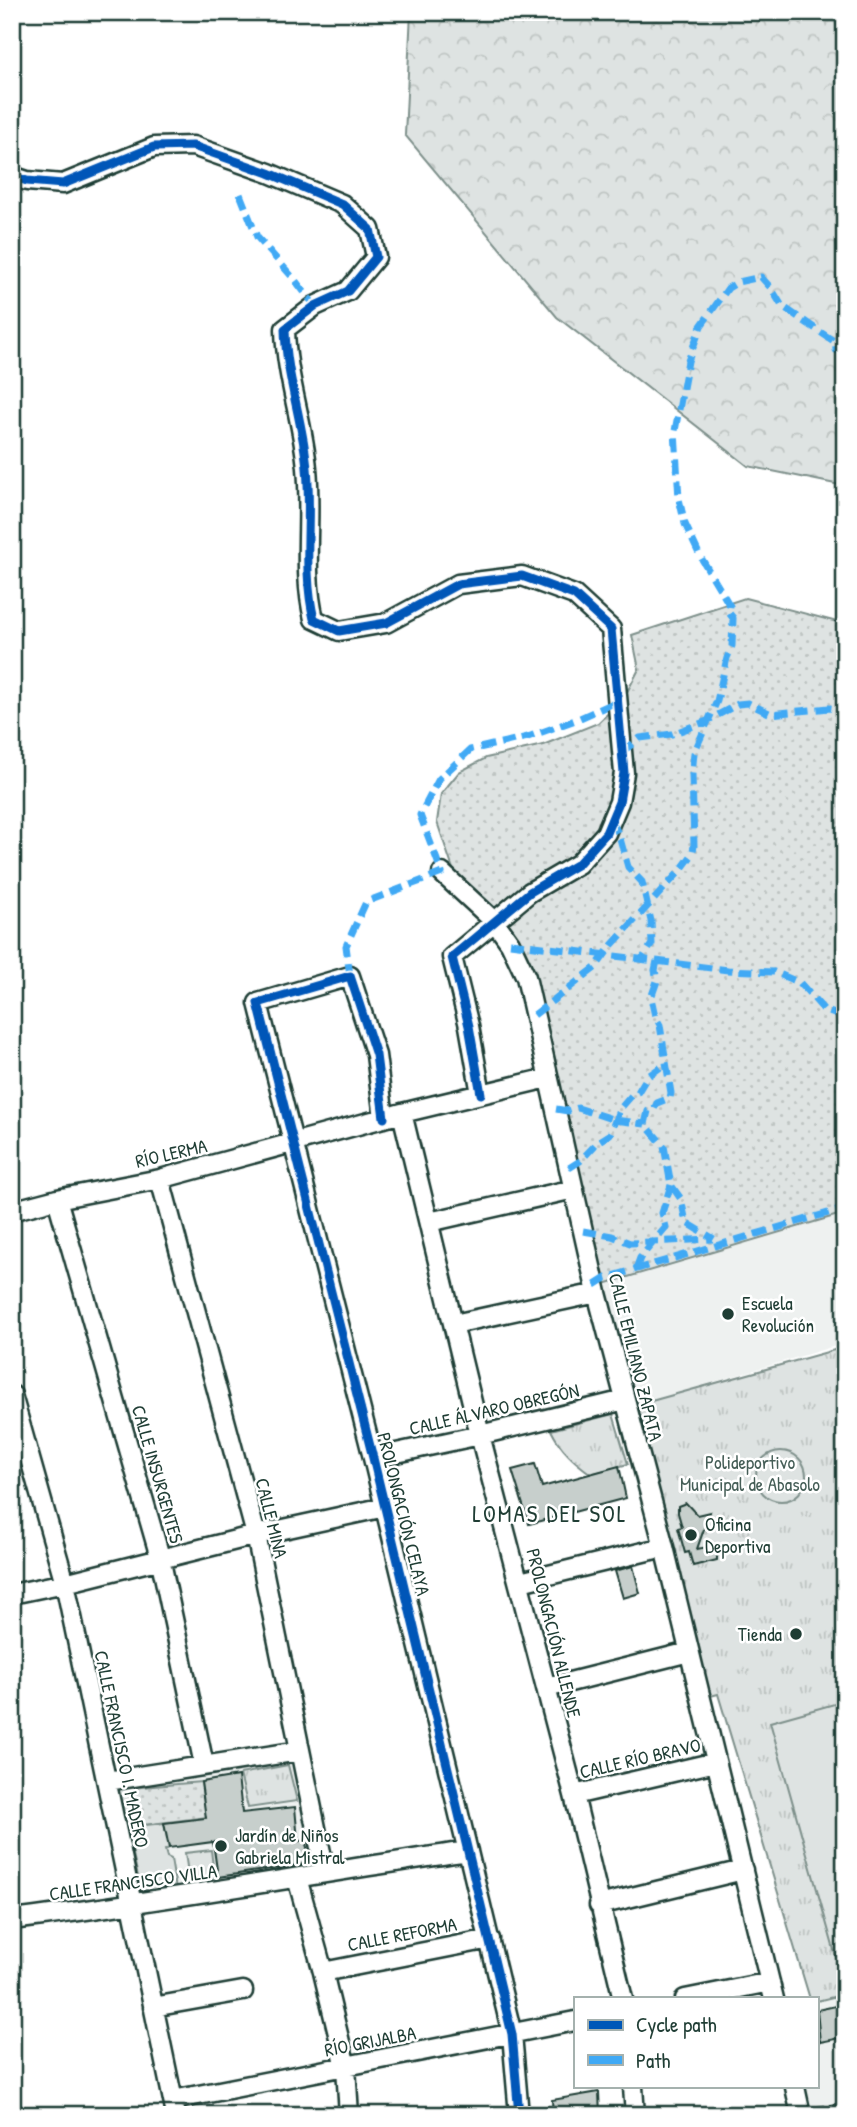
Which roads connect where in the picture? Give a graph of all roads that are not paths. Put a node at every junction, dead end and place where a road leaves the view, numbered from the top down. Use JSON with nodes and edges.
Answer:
{"nodes":[{"id":1,"x":12,"y":176,"type":"edge"},
{"id":2,"x":442,"y":873,"type":"dead end"},
{"id":3,"x":495,"y":922,"type":"junction"},
{"id":4,"x":548,"y":1078,"type":"junction"},
{"id":5,"x":481,"y":1094,"type":"junction"},
{"id":6,"x":402,"y":1113,"type":"junction"},
{"id":7,"x":384,"y":1118,"type":"junction"},
{"id":8,"x":294,"y":1144,"type":"junction"},
{"id":9,"x":160,"y":1179,"type":"junction"},
{"id":10,"x":574,"y":1189,"type":"junction"},
{"id":11,"x":57,"y":1199,"type":"junction"},
{"id":12,"x":15,"y":1210,"type":"dead end"},
{"id":13,"x":429,"y":1222,"type":"junction"},
{"id":14,"x":597,"y":1293,"type":"junction"},
{"id":15,"x":454,"y":1324,"type":"junction"},
{"id":16,"x":12,"y":1395,"type":"edge"},
{"id":17,"x":625,"y":1400,"type":"junction"},
{"id":18,"x":480,"y":1435,"type":"junction"},
{"id":19,"x":373,"y":1458,"type":"junction"},
{"id":20,"x":385,"y":1507,"type":"junction"},
{"id":21,"x":256,"y":1535,"type":"junction"},
{"id":22,"x":664,"y":1547,"type":"junction"},
{"id":23,"x":160,"y":1557,"type":"junction"},
{"id":24,"x":520,"y":1582,"type":"junction"},
{"id":25,"x":65,"y":1583,"type":"junction"},
{"id":26,"x":12,"y":1594,"type":"edge"},
{"id":27,"x":689,"y":1652,"type":"junction"},
{"id":28,"x":546,"y":1688,"type":"junction"},
{"id":29,"x":299,"y":1751,"type":"junction"},
{"id":30,"x":716,"y":1762,"type":"junction"},
{"id":31,"x":204,"y":1765,"type":"junction"},
{"id":32,"x":107,"y":1781,"type":"junction"},
{"id":33,"x":574,"y":1795,"type":"junction"},
{"id":34,"x":468,"y":1851,"type":"junction"},
{"id":35,"x":743,"y":1870,"type":"junction"},
{"id":36,"x":325,"y":1872,"type":"junction"},
{"id":37,"x":298,"y":1878,"type":"junction"},
{"id":38,"x":134,"y":1905,"type":"junction"},
{"id":39,"x":599,"y":1905,"type":"junction"},
{"id":40,"x":12,"y":1920,"type":"edge"},
{"id":41,"x":490,"y":1938,"type":"junction"},
{"id":42,"x":323,"y":1972,"type":"junction"},
{"id":43,"x":772,"y":1991,"type":"edge"},
{"id":44,"x":243,"y":1992,"type":"dead end"},
{"id":45,"x":622,"y":1997,"type":"edge"},
{"id":46,"x":707,"y":1997,"type":"edge"},
{"id":47,"x":153,"y":2007,"type":"junction"},
{"id":48,"x":574,"y":2021,"type":"edge"},
{"id":49,"x":512,"y":2034,"type":"junction"},
{"id":50,"x":346,"y":2067,"type":"junction"},
{"id":51,"x":633,"y":2088,"type":"edge"},
{"id":52,"x":794,"y":2088,"type":"edge"},
{"id":53,"x":174,"y":2107,"type":"edge"},
{"id":54,"x":804,"y":2112,"type":"edge"},
{"id":55,"x":349,"y":2115,"type":"edge"},
{"id":56,"x":519,"y":2115,"type":"edge"},
{"id":57,"x":635,"y":2115,"type":"edge"}],
"edges":[{"from":1,"to":3,"type":"street"},
{"from":2,"to":3,"type":"street","name":"CALLE EMILIANO ZAPATA"},
{"from":3,"to":4,"type":"street","name":"CALLE EMILIANO ZAPATA"},
{"from":3,"to":5,"type":"street"},
{"from":4,"to":5,"type":"street","name":"RÍO LERMA"},
{"from":4,"to":10,"type":"street","name":"CALLE EMILIANO ZAPATA"},
{"from":5,"to":6,"type":"street","name":"RÍO LERMA"},
{"from":6,"to":7,"type":"street","name":"RÍO LERMA"},
{"from":6,"to":13,"type":"street","name":"PROLONGACIÓN ALLENDE"},
{"from":7,"to":8,"type":"street","name":"RÍO LERMA"},
{"from":7,"to":8,"type":"street","name":"PROLONGACIÓN CELAYA"},
{"from":8,"to":9,"type":"street","name":"RÍO LERMA"},
{"from":8,"to":19,"type":"street","name":"PROLONGACIÓN CELAYA"},
{"from":9,"to":11,"type":"street","name":"RÍO LERMA"},
{"from":9,"to":21,"type":"street","name":"CALLE MINA"},
{"from":10,"to":13,"type":"street"},
{"from":10,"to":14,"type":"street","name":"CALLE EMILIANO ZAPATA"},
{"from":11,"to":12,"type":"street","name":"RÍO LERMA"},
{"from":11,"to":23,"type":"street","name":"CALLE INSURGENTES"},
{"from":13,"to":15,"type":"street","name":"PROLONGACIÓN ALLENDE"},
{"from":14,"to":15,"type":"street"},
{"from":14,"to":17,"type":"street","name":"CALLE EMILIANO ZAPATA"},
{"from":15,"to":18,"type":"street","name":"PROLONGACIÓN ALLENDE"},
{"from":16,"to":25,"type":"street","name":"CALLE FRANCISCO I. MADERO"},
{"from":17,"to":18,"type":"street","name":"CALLE ÁLVARO OBREGÓN"},
{"from":17,"to":22,"type":"street","name":"CALLE EMILIANO ZAPATA"},
{"from":18,"to":19,"type":"street","name":"CALLE ÁLVARO OBREGÓN"},
{"from":18,"to":24,"type":"street","name":"PROLONGACIÓN ALLENDE"},
{"from":19,"to":20,"type":"street","name":"PROLONGACIÓN CELAYA"},
{"from":20,"to":21,"type":"street"},
{"from":20,"to":34,"type":"street","name":"PROLONGACIÓN CELAYA"},
{"from":21,"to":23,"type":"street"},
{"from":21,"to":29,"type":"street","name":"CALLE MINA"},
{"from":22,"to":24,"type":"street"},
{"from":22,"to":27,"type":"street","name":"CALLE EMILIANO ZAPATA"},
{"from":23,"to":25,"type":"street"},
{"from":23,"to":31,"type":"street","name":"CALLE INSURGENTES"},
{"from":24,"to":28,"type":"street","name":"PROLONGACIÓN ALLENDE"},
{"from":25,"to":26,"type":"street"},
{"from":25,"to":32,"type":"street","name":"CALLE FRANCISCO I. MADERO"},
{"from":27,"to":28,"type":"street"},
{"from":27,"to":30,"type":"street","name":"CALLE EMILIANO ZAPATA"},
{"from":28,"to":33,"type":"street","name":"PROLONGACIÓN ALLENDE"},
{"from":29,"to":31,"type":"street"},
{"from":29,"to":36,"type":"street","name":"CALLE MINA"},
{"from":30,"to":33,"type":"street","name":"CALLE RÍO BRAVO"},
{"from":30,"to":35,"type":"street","name":"CALLE EMILIANO ZAPATA"},
{"from":31,"to":32,"type":"street"},
{"from":32,"to":38,"type":"street","name":"CALLE FRANCISCO I. MADERO"},
{"from":33,"to":39,"type":"street","name":"PROLONGACIÓN ALLENDE"},
{"from":34,"to":36,"type":"street","name":"CALLE FRANCISCO VILLA"},
{"from":34,"to":41,"type":"street","name":"PROLONGACIÓN CELAYA"},
{"from":35,"to":39,"type":"street"},
{"from":35,"to":43,"type":"street","name":"CALLE EMILIANO ZAPATA"},
{"from":36,"to":37,"type":"street","name":"CALLE FRANCISCO VILLA"},
{"from":37,"to":38,"type":"street","name":"CALLE FRANCISCO VILLA"},
{"from":37,"to":42,"type":"street"},
{"from":38,"to":40,"type":"street","name":"CALLE FRANCISCO VILLA"},
{"from":38,"to":47,"type":"street","name":"CALLE FRANCISCO I. MADERO"},
{"from":39,"to":45,"type":"street","name":"PROLONGACIÓN ALLENDE"},
{"from":41,"to":42,"type":"street","name":"CALLE REFORMA"},
{"from":41,"to":49,"type":"street","name":"PROLONGACIÓN CELAYA"},
{"from":42,"to":50,"type":"street"},
{"from":43,"to":46,"type":"street"},
{"from":44,"to":47,"type":"street"},
{"from":47,"to":53,"type":"street","name":"CALLE FRANCISCO I. MADERO"},
{"from":48,"to":49,"type":"street","name":"RÍO GRIJALBA"},
{"from":49,"to":50,"type":"street","name":"RÍO GRIJALBA"},
{"from":49,"to":56,"type":"street","name":"PROLONGACIÓN CELAYA"},
{"from":50,"to":53,"type":"street","name":"RÍO GRIJALBA"},
{"from":50,"to":55,"type":"street"},
{"from":51,"to":57,"type":"street"},
{"from":52,"to":54,"type":"street"}]}
